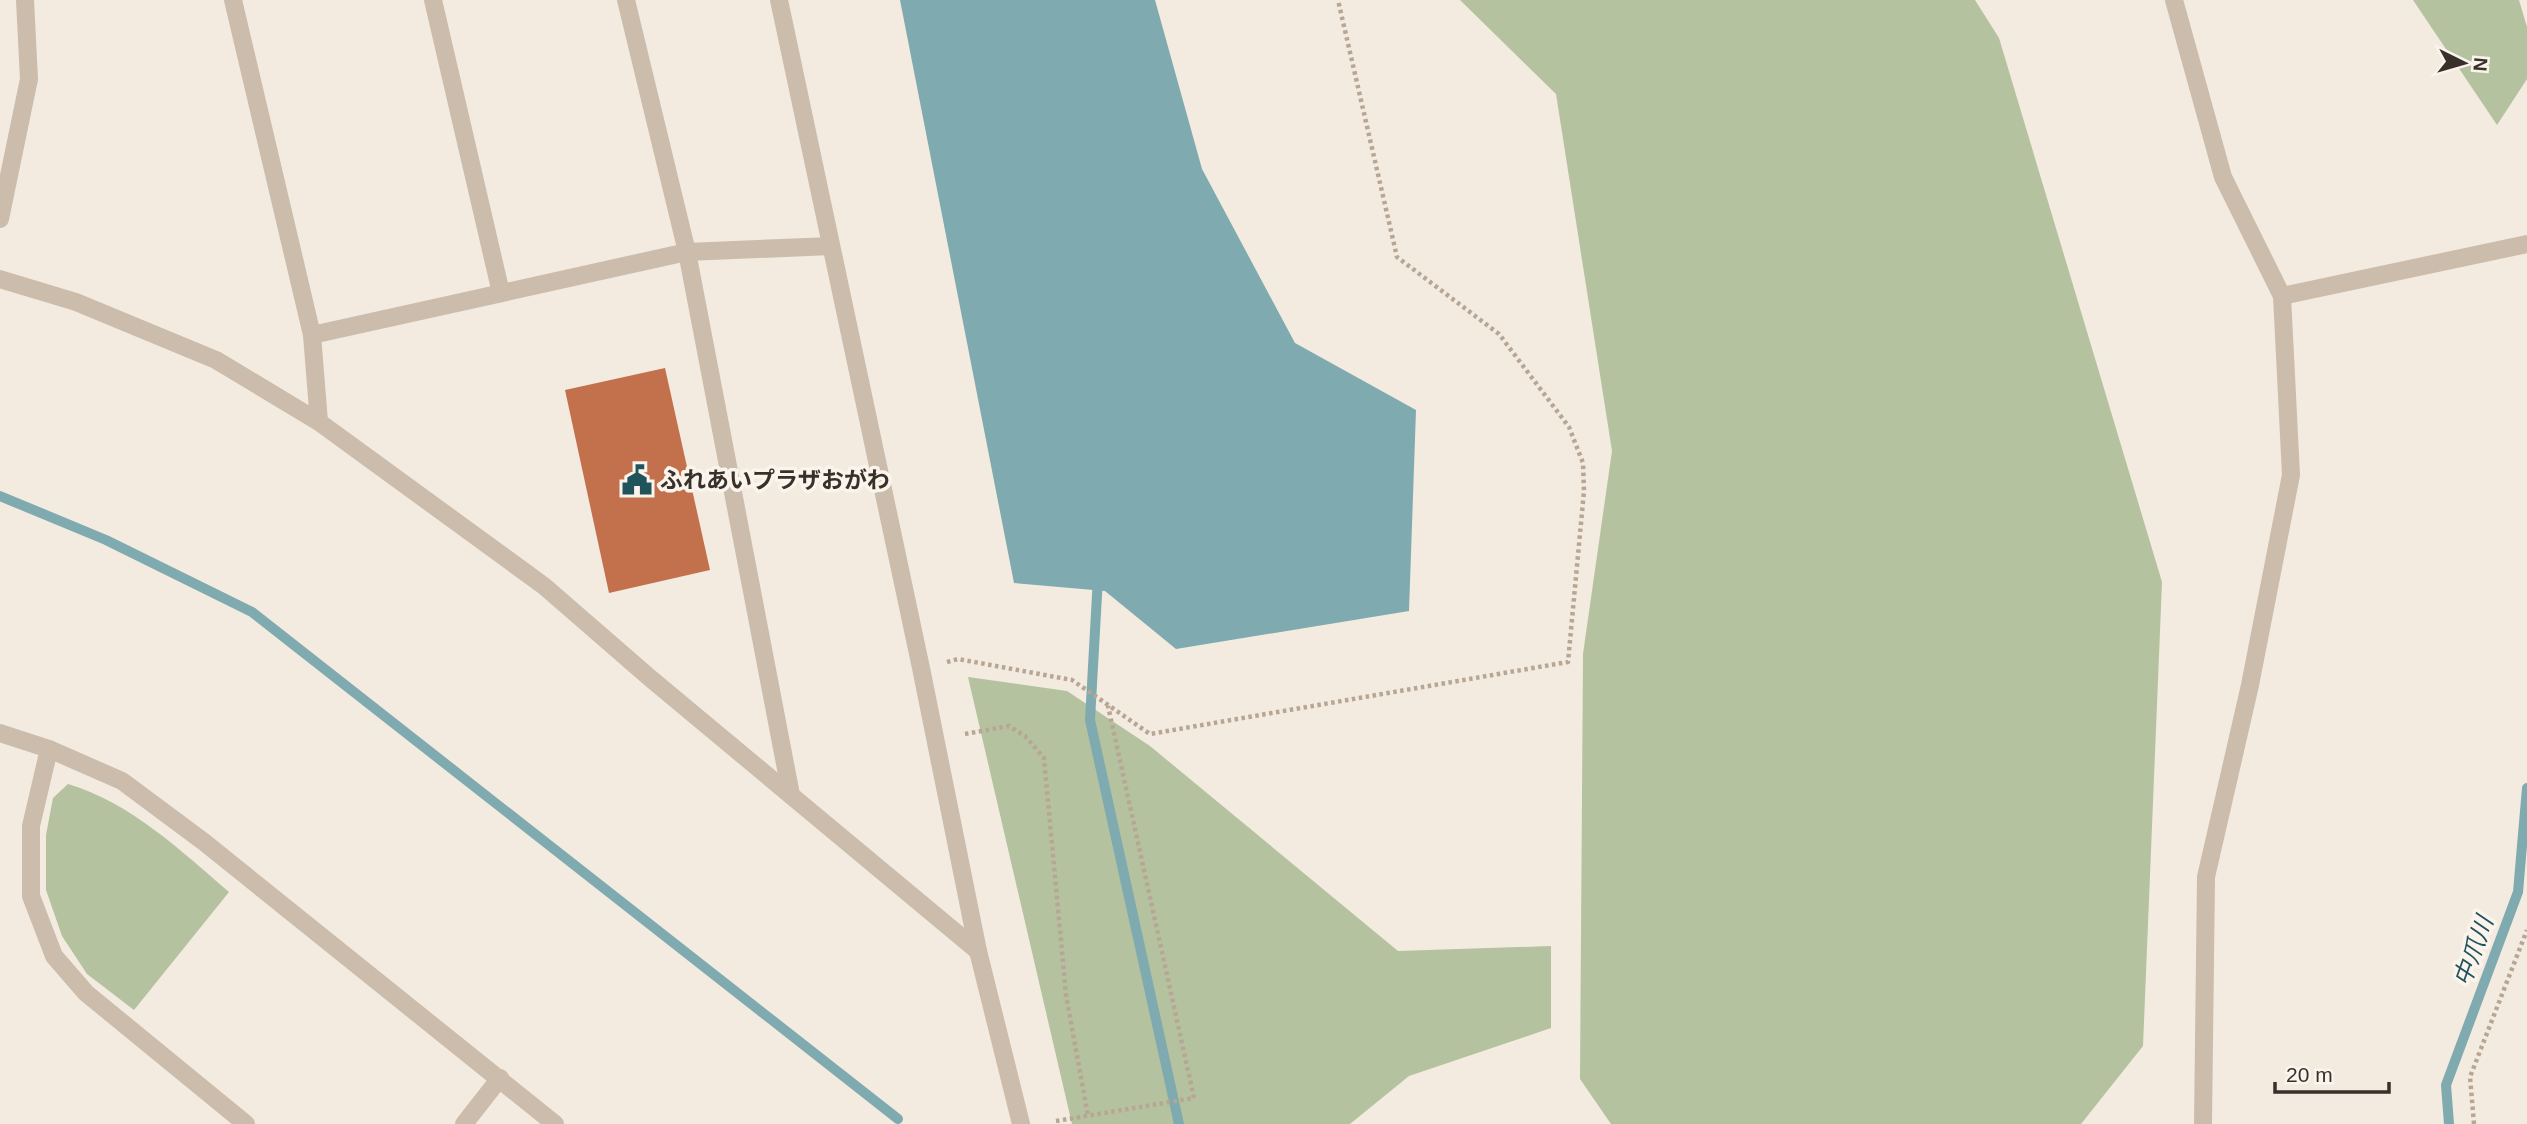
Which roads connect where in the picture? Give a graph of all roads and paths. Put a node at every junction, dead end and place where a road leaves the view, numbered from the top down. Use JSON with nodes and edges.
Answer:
{"nodes":[{"id":1,"x":25,"y":0,"type":"edge"},
{"id":2,"x":233,"y":0,"type":"edge"},
{"id":3,"x":433,"y":0,"type":"edge"},
{"id":4,"x":626,"y":0,"type":"edge"},
{"id":5,"x":779,"y":0,"type":"edge"},
{"id":6,"x":1338,"y":0,"type":"edge"},
{"id":7,"x":2174,"y":0,"type":"edge"},
{"id":8,"x":0,"y":219,"type":"edge"},
{"id":9,"x":2527,"y":244,"type":"edge"},
{"id":10,"x":831,"y":246,"type":"junction"},
{"id":11,"x":687,"y":252,"type":"junction"},
{"id":12,"x":0,"y":279,"type":"edge"},
{"id":13,"x":501,"y":293,"type":"junction"},
{"id":14,"x":2282,"y":296,"type":"junction"},
{"id":15,"x":312,"y":335,"type":"junction"},
{"id":16,"x":319,"y":422,"type":"junction"},
{"id":17,"x":921,"y":668,"type":"junction"},
{"id":18,"x":1108,"y":705,"type":"junction"},
{"id":19,"x":0,"y":733,"type":"edge"},
{"id":20,"x":965,"y":734,"type":"dead end"},
{"id":21,"x":49,"y":749,"type":"junction"},
{"id":22,"x":792,"y":795,"type":"junction"},
{"id":23,"x":2527,"y":930,"type":"edge"},
{"id":24,"x":978,"y":951,"type":"junction"},
{"id":25,"x":500,"y":1078,"type":"junction"},
{"id":26,"x":1088,"y":1116,"type":"junction"},
{"id":27,"x":1056,"y":1121,"type":"dead end"},
{"id":28,"x":246,"y":1124,"type":"edge"},
{"id":29,"x":464,"y":1124,"type":"edge"},
{"id":30,"x":555,"y":1124,"type":"edge"},
{"id":31,"x":1021,"y":1124,"type":"edge"},
{"id":32,"x":2203,"y":1124,"type":"edge"},
{"id":33,"x":2473,"y":1124,"type":"edge"}],
"edges":[{"from":1,"to":8,"type":"street"},
{"from":2,"to":15,"type":"street"},
{"from":3,"to":13,"type":"street"},
{"from":4,"to":11,"type":"street"},
{"from":5,"to":10,"type":"street"},
{"from":6,"to":18,"type":"path"},
{"from":7,"to":14,"type":"street"},
{"from":9,"to":14,"type":"street"},
{"from":10,"to":11,"type":"street"},
{"from":10,"to":17,"type":"street"},
{"from":11,"to":13,"type":"street"},
{"from":11,"to":22,"type":"street"},
{"from":12,"to":16,"type":"street"},
{"from":13,"to":15,"type":"street"},
{"from":14,"to":32,"type":"street"},
{"from":15,"to":16,"type":"street"},
{"from":16,"to":22,"type":"street"},
{"from":17,"to":18,"type":"path"},
{"from":17,"to":24,"type":"street"},
{"from":18,"to":26,"type":"path"},
{"from":19,"to":21,"type":"street"},
{"from":20,"to":26,"type":"path"},
{"from":21,"to":25,"type":"street"},
{"from":21,"to":28,"type":"street"},
{"from":22,"to":24,"type":"street"},
{"from":23,"to":33,"type":"path"},
{"from":24,"to":31,"type":"street"},
{"from":25,"to":29,"type":"street"},
{"from":25,"to":30,"type":"street"},
{"from":26,"to":27,"type":"path"}]}
